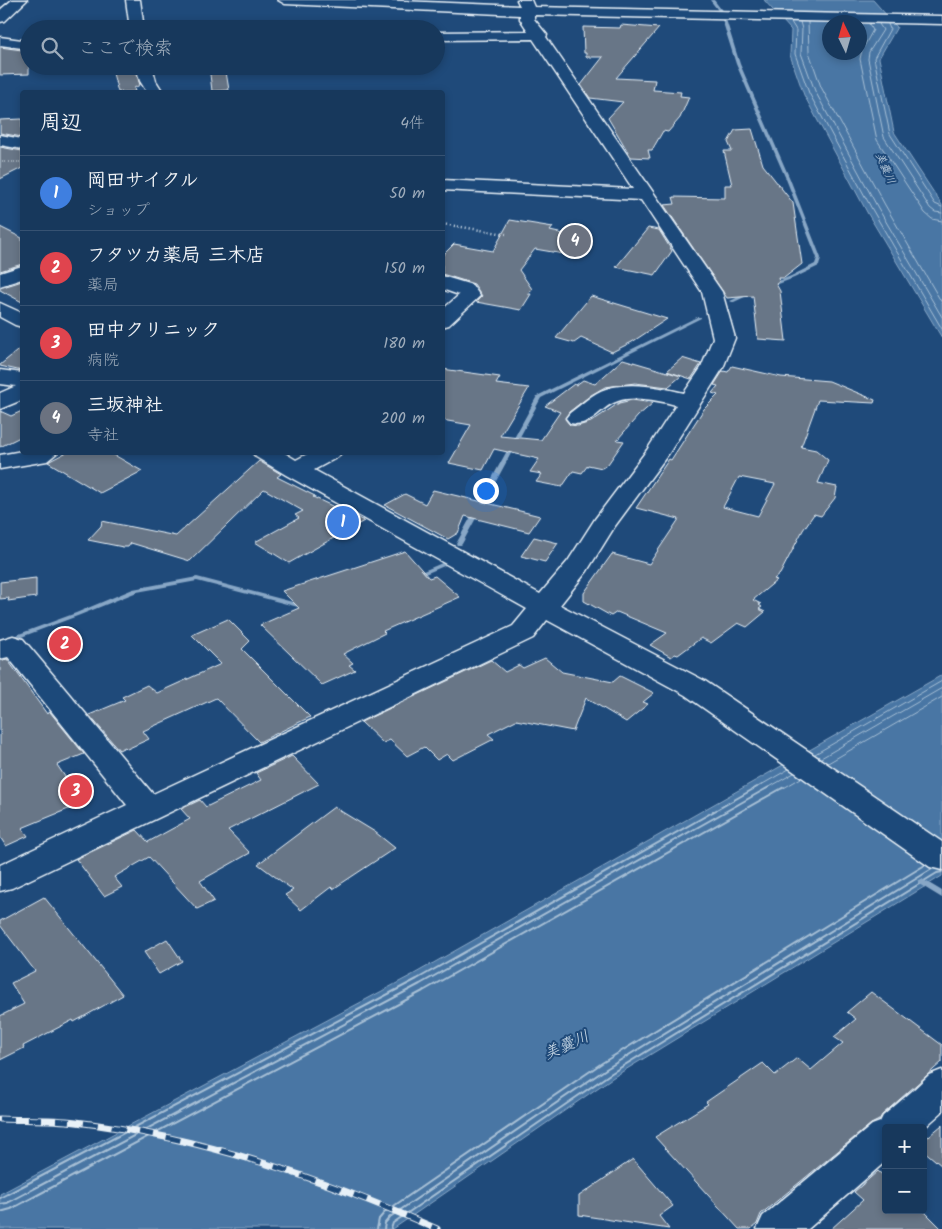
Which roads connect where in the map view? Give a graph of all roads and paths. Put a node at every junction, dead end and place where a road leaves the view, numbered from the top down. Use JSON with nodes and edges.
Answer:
{"nodes":[{"id":1,"x":20,"y":0,"type":"edge"},
{"id":2,"x":133,"y":0,"type":"edge"},
{"id":3,"x":285,"y":0,"type":"edge"},
{"id":4,"x":299,"y":0,"type":"edge"},
{"id":5,"x":525,"y":5,"type":"edge"},
{"id":6,"x":882,"y":5,"type":"dead end"},
{"id":7,"x":0,"y":18,"type":"edge"},
{"id":8,"x":904,"y":19,"type":"junction"},
{"id":9,"x":136,"y":20,"type":"edge"},
{"id":10,"x":942,"y":20,"type":"edge"},
{"id":11,"x":540,"y":35,"type":"junction"},
{"id":12,"x":445,"y":36,"type":"edge"},
{"id":13,"x":0,"y":41,"type":"edge"},
{"id":14,"x":20,"y":44,"type":"edge"},
{"id":15,"x":146,"y":75,"type":"edge"},
{"id":16,"x":154,"y":90,"type":"edge"},
{"id":17,"x":0,"y":140,"type":"edge"},
{"id":18,"x":20,"y":144,"type":"edge"},
{"id":19,"x":1,"y":157,"type":"edge"},
{"id":20,"x":20,"y":162,"type":"edge"},
{"id":21,"x":445,"y":186,"type":"edge"},
{"id":22,"x":646,"y":195,"type":"junction"},
{"id":23,"x":445,"y":224,"type":"edge"},
{"id":24,"x":506,"y":234,"type":"dead end"},
{"id":25,"x":20,"y":273,"type":"edge"},
{"id":26,"x":0,"y":280,"type":"edge"},
{"id":27,"x":445,"y":283,"type":"edge"},
{"id":28,"x":0,"y":308,"type":"edge"},
{"id":29,"x":445,"y":318,"type":"edge"},
{"id":30,"x":20,"y":320,"type":"edge"},
{"id":31,"x":0,"y":377,"type":"edge"},
{"id":32,"x":20,"y":380,"type":"edge"},
{"id":33,"x":20,"y":392,"type":"edge"},
{"id":34,"x":0,"y":402,"type":"edge"},
{"id":35,"x":690,"y":402,"type":"junction"},
{"id":36,"x":578,"y":418,"type":"dead end"},
{"id":37,"x":41,"y":455,"type":"edge"},
{"id":38,"x":269,"y":455,"type":"edge"},
{"id":39,"x":324,"y":455,"type":"edge"},
{"id":40,"x":0,"y":462,"type":"edge"},
{"id":41,"x":295,"y":470,"type":"junction"},
{"id":42,"x":544,"y":607,"type":"junction"},
{"id":43,"x":0,"y":650,"type":"edge"},
{"id":44,"x":148,"y":810,"type":"junction"},
{"id":45,"x":942,"y":858,"type":"edge"},
{"id":46,"x":0,"y":879,"type":"edge"},
{"id":47,"x":942,"y":1086,"type":"edge"},
{"id":48,"x":902,"y":1124,"type":"edge"},
{"id":49,"x":882,"y":1140,"type":"edge"},
{"id":50,"x":778,"y":1229,"type":"edge"}],
"edges":[{"from":1,"to":7,"type":"street"},
{"from":2,"to":9,"type":"street"},
{"from":3,"to":4,"type":"street"},
{"from":4,"to":5,"type":"street"},
{"from":5,"to":8,"type":"street"},
{"from":5,"to":11,"type":"street"},
{"from":6,"to":8,"type":"street"},
{"from":8,"to":10,"type":"street"},
{"from":11,"to":12,"type":"street"},
{"from":11,"to":22,"type":"street"},
{"from":13,"to":14,"type":"street"},
{"from":15,"to":16,"type":"street"},
{"from":17,"to":18,"type":"street"},
{"from":19,"to":20,"type":"path"},
{"from":21,"to":22,"type":"street"},
{"from":22,"to":35,"type":"street"},
{"from":23,"to":24,"type":"path"},
{"from":25,"to":26,"type":"street"},
{"from":27,"to":29,"type":"street"},
{"from":28,"to":30,"type":"street"},
{"from":31,"to":32,"type":"street"},
{"from":33,"to":34,"type":"street"},
{"from":35,"to":36,"type":"street"},
{"from":35,"to":42,"type":"street"},
{"from":37,"to":40,"type":"street"},
{"from":38,"to":41,"type":"street"},
{"from":39,"to":41,"type":"street"},
{"from":41,"to":42,"type":"street"},
{"from":42,"to":44,"type":"street"},
{"from":42,"to":45,"type":"street"},
{"from":43,"to":44,"type":"street"},
{"from":44,"to":46,"type":"street"},
{"from":47,"to":48,"type":"street"},
{"from":49,"to":50,"type":"street"}]}
